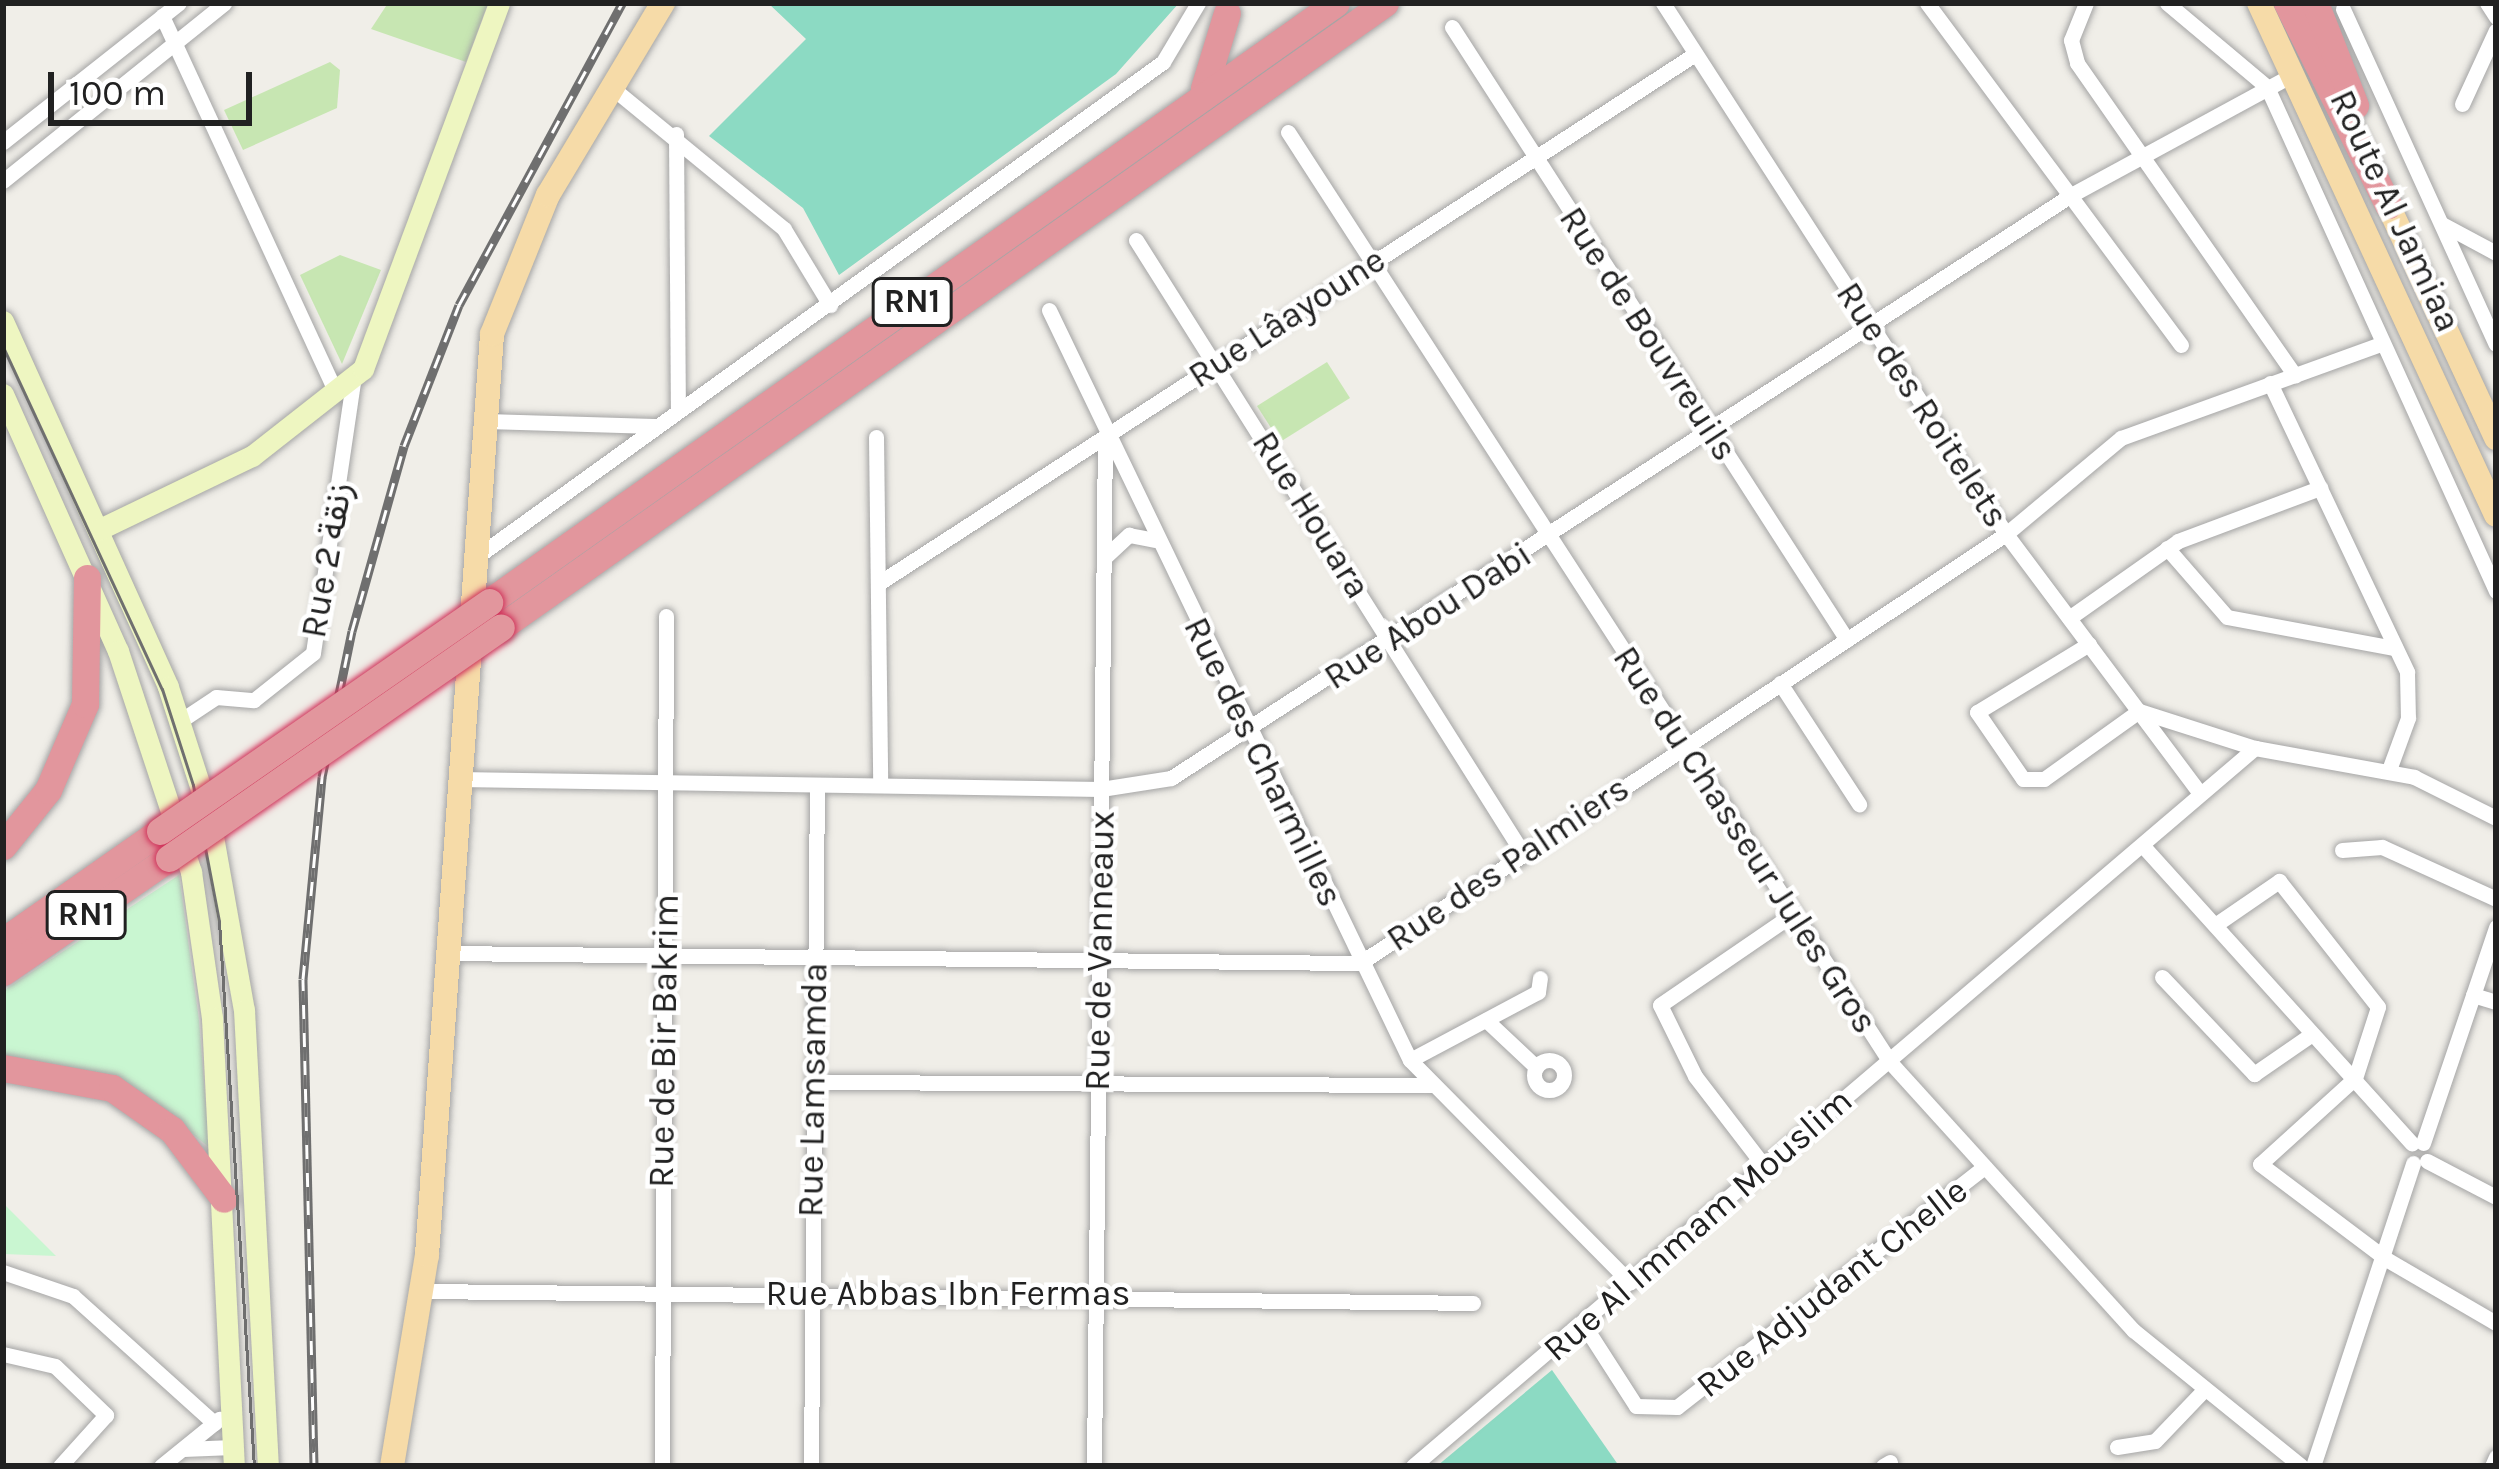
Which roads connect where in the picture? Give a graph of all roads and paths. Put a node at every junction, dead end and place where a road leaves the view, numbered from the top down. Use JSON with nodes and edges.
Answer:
{"nodes":[{"id":1,"x":178,"y":3,"type":"edge"},
{"id":2,"x":224,"y":3,"type":"edge"},
{"id":3,"x":499,"y":3,"type":"edge"},
{"id":4,"x":663,"y":3,"type":"edge"},
{"id":5,"x":1198,"y":3,"type":"edge"},
{"id":6,"x":1336,"y":3,"type":"edge"},
{"id":7,"x":1385,"y":3,"type":"edge"},
{"id":8,"x":1405,"y":3,"type":"edge"},
{"id":9,"x":1664,"y":3,"type":"edge"},
{"id":10,"x":1927,"y":3,"type":"edge"},
{"id":11,"x":2086,"y":3,"type":"edge"},
{"id":12,"x":2167,"y":3,"type":"edge"},
{"id":13,"x":2259,"y":3,"type":"edge"},
{"id":14,"x":2287,"y":3,"type":"edge"},
{"id":15,"x":2487,"y":3,"type":"edge"},
{"id":16,"x":1232,"y":6,"type":"edge"},
{"id":17,"x":2332,"y":9,"type":"edge"},
{"id":18,"x":162,"y":16,"type":"junction"},
{"id":19,"x":2496,"y":17,"type":"edge"},
{"id":20,"x":1452,"y":27,"type":"dead end"},
{"id":21,"x":2496,"y":30,"type":"edge"},
{"id":22,"x":175,"y":43,"type":"junction"},
{"id":23,"x":1695,"y":54,"type":"junction"},
{"id":24,"x":1258,"y":56,"type":"junction"},
{"id":25,"x":2292,"y":75,"type":"junction"},
{"id":26,"x":1269,"y":83,"type":"junction"},
{"id":27,"x":608,"y":85,"type":"junction"},
{"id":28,"x":2267,"y":87,"type":"junction"},
{"id":29,"x":1193,"y":103,"type":"junction"},
{"id":30,"x":2462,"y":104,"type":"dead end"},
{"id":31,"x":1288,"y":132,"type":"dead end"},
{"id":32,"x":676,"y":134,"type":"junction"},
{"id":33,"x":3,"y":142,"type":"edge"},
{"id":34,"x":2141,"y":151,"type":"junction"},
{"id":35,"x":1535,"y":158,"type":"junction"},
{"id":36,"x":3,"y":181,"type":"edge"},
{"id":37,"x":2071,"y":195,"type":"junction"},
{"id":38,"x":2388,"y":205,"type":"junction"},
{"id":39,"x":2441,"y":224,"type":"junction"},
{"id":40,"x":1136,"y":240,"type":"dead end"},
{"id":41,"x":2496,"y":253,"type":"edge"},
{"id":42,"x":1374,"y":262,"type":"junction"},
{"id":43,"x":830,"y":305,"type":"junction"},
{"id":44,"x":1049,"y":310,"type":"dead end"},
{"id":45,"x":3,"y":321,"type":"edge"},
{"id":46,"x":1870,"y":327,"type":"junction"},
{"id":47,"x":2380,"y":344,"type":"junction"},
{"id":48,"x":2496,"y":344,"type":"edge"},
{"id":49,"x":2181,"y":345,"type":"dead end"},
{"id":50,"x":1216,"y":365,"type":"junction"},
{"id":51,"x":2295,"y":375,"type":"junction"},
{"id":52,"x":2270,"y":382,"type":"junction"},
{"id":53,"x":344,"y":387,"type":"junction"},
{"id":54,"x":4,"y":400,"type":"edge"},
{"id":55,"x":678,"y":411,"type":"junction"},
{"id":56,"x":485,"y":421,"type":"junction"},
{"id":57,"x":655,"y":426,"type":"junction"},
{"id":58,"x":1709,"y":430,"type":"junction"},
{"id":59,"x":1105,"y":436,"type":"junction"},
{"id":60,"x":876,"y":437,"type":"dead end"},
{"id":61,"x":2496,"y":438,"type":"edge"},
{"id":62,"x":2320,"y":488,"type":"junction"},
{"id":63,"x":2496,"y":514,"type":"edge"},
{"id":64,"x":98,"y":530,"type":"junction"},
{"id":65,"x":2006,"y":534,"type":"junction"},
{"id":66,"x":1550,"y":535,"type":"junction"},
{"id":67,"x":1155,"y":540,"type":"junction"},
{"id":68,"x":2167,"y":548,"type":"junction"},
{"id":69,"x":476,"y":558,"type":"junction"},
{"id":70,"x":1104,"y":560,"type":"junction"},
{"id":71,"x":87,"y":578,"type":"junction"},
{"id":72,"x":880,"y":583,"type":"junction"},
{"id":73,"x":2496,"y":591,"type":"edge"},
{"id":74,"x":495,"y":614,"type":"junction"},
{"id":75,"x":666,"y":616,"type":"dead end"},
{"id":76,"x":2069,"y":618,"type":"junction"},
{"id":77,"x":1847,"y":640,"type":"junction"},
{"id":78,"x":1391,"y":643,"type":"junction"},
{"id":79,"x":2089,"y":644,"type":"junction"},
{"id":80,"x":2396,"y":648,"type":"junction"},
{"id":81,"x":1780,"y":683,"type":"junction"},
{"id":82,"x":2139,"y":711,"type":"junction"},
{"id":83,"x":180,"y":721,"type":"junction"},
{"id":84,"x":1248,"y":732,"type":"junction"},
{"id":85,"x":1683,"y":748,"type":"junction"},
{"id":86,"x":2255,"y":748,"type":"junction"},
{"id":87,"x":2389,"y":770,"type":"junction"},
{"id":88,"x":457,"y":779,"type":"junction"},
{"id":89,"x":666,"y":783,"type":"junction"},
{"id":90,"x":880,"y":784,"type":"junction"},
{"id":91,"x":817,"y":785,"type":"junction"},
{"id":92,"x":1101,"y":789,"type":"junction"},
{"id":93,"x":2200,"y":793,"type":"junction"},
{"id":94,"x":1859,"y":804,"type":"dead end"},
{"id":95,"x":2496,"y":818,"type":"edge"},
{"id":96,"x":164,"y":845,"type":"junction"},
{"id":97,"x":3,"y":846,"type":"edge"},
{"id":98,"x":2143,"y":846,"type":"junction"},
{"id":99,"x":2342,"y":850,"type":"dead end"},
{"id":100,"x":1522,"y":852,"type":"junction"},
{"id":101,"x":2496,"y":899,"type":"edge"},
{"id":102,"x":1790,"y":916,"type":"junction"},
{"id":103,"x":2215,"y":925,"type":"junction"},
{"id":104,"x":2496,"y":927,"type":"edge"},
{"id":105,"x":3,"y":941,"type":"edge"},
{"id":106,"x":442,"y":953,"type":"junction"},
{"id":107,"x":664,"y":956,"type":"junction"},
{"id":108,"x":814,"y":956,"type":"junction"},
{"id":109,"x":1360,"y":964,"type":"junction"},
{"id":110,"x":1100,"y":965,"type":"junction"},
{"id":111,"x":3,"y":972,"type":"edge"},
{"id":112,"x":2162,"y":977,"type":"dead end"},
{"id":113,"x":1540,"y":978,"type":"dead end"},
{"id":114,"x":2473,"y":995,"type":"junction"},
{"id":115,"x":2496,"y":1002,"type":"edge"},
{"id":116,"x":1486,"y":1020,"type":"junction"},
{"id":117,"x":2312,"y":1034,"type":"junction"},
{"id":118,"x":1410,"y":1060,"type":"junction"},
{"id":119,"x":1890,"y":1062,"type":"junction"},
{"id":120,"x":1536,"y":1067,"type":"dead end"},
{"id":121,"x":3,"y":1068,"type":"edge"},
{"id":122,"x":2355,"y":1078,"type":"junction"},
{"id":123,"x":814,"y":1082,"type":"junction"},
{"id":124,"x":1432,"y":1084,"type":"junction"},
{"id":125,"x":1099,"y":1086,"type":"junction"},
{"id":126,"x":2418,"y":1143,"type":"junction"},
{"id":127,"x":2420,"y":1162,"type":"junction"},
{"id":128,"x":1764,"y":1166,"type":"junction"},
{"id":129,"x":1982,"y":1169,"type":"junction"},
{"id":130,"x":2496,"y":1197,"type":"edge"},
{"id":131,"x":224,"y":1199,"type":"junction"},
{"id":132,"x":2386,"y":1259,"type":"junction"},
{"id":133,"x":3,"y":1272,"type":"edge"},
{"id":134,"x":1630,"y":1282,"type":"junction"},
{"id":135,"x":661,"y":1291,"type":"junction"},
{"id":136,"x":423,"y":1292,"type":"junction"},
{"id":137,"x":810,"y":1294,"type":"junction"},
{"id":138,"x":1096,"y":1294,"type":"junction"},
{"id":139,"x":1473,"y":1303,"type":"dead end"},
{"id":140,"x":2496,"y":1323,"type":"edge"},
{"id":141,"x":1584,"y":1325,"type":"junction"},
{"id":142,"x":3,"y":1354,"type":"edge"},
{"id":143,"x":2201,"y":1393,"type":"junction"},
{"id":144,"x":223,"y":1416,"type":"junction"},
{"id":145,"x":2117,"y":1447,"type":"dead end"},
{"id":146,"x":180,"y":1450,"type":"junction"},
{"id":147,"x":233,"y":1457,"type":"edge"},
{"id":148,"x":2496,"y":1457,"type":"edge"},
{"id":149,"x":59,"y":1466,"type":"edge"},
{"id":150,"x":161,"y":1466,"type":"edge"},
{"id":151,"x":268,"y":1466,"type":"edge"},
{"id":152,"x":392,"y":1466,"type":"edge"},
{"id":153,"x":662,"y":1466,"type":"edge"},
{"id":154,"x":811,"y":1466,"type":"edge"},
{"id":155,"x":1094,"y":1466,"type":"edge"},
{"id":156,"x":1413,"y":1466,"type":"edge"},
{"id":157,"x":2301,"y":1466,"type":"edge"},
{"id":158,"x":2312,"y":1466,"type":"edge"},
{"id":159,"x":2492,"y":1466,"type":"edge"}],
"edges":[{"from":1,"to":18,"type":"street"},
{"from":2,"to":22,"type":"street"},
{"from":3,"to":53,"type":"main road"},
{"from":4,"to":27,"type":"main road"},
{"from":5,"to":43,"type":"street"},
{"from":6,"to":24,"type":"highway","number":"RN1"},
{"from":7,"to":26,"type":"highway","number":"RN1"},
{"from":8,"to":26,"type":"highway"},
{"from":9,"to":23,"type":"street","name":"Rue des Roitelets"},
{"from":10,"to":37,"type":"street"},
{"from":11,"to":34,"type":"street"},
{"from":12,"to":28,"type":"street"},
{"from":13,"to":25,"type":"main road","name":"Route Al Jamiaa"},
{"from":14,"to":38,"type":"highway","name":"Route Al Jamiaa"},
{"from":15,"to":19,"type":"street"},
{"from":16,"to":24,"type":"highway"},
{"from":16,"to":29,"type":"highway"},
{"from":17,"to":38,"type":"highway"},
{"from":17,"to":39,"type":"street"},
{"from":18,"to":22,"type":"street"},
{"from":18,"to":33,"type":"street"},
{"from":20,"to":35,"type":"street","name":"Rue de Bouvreuils"},
{"from":21,"to":30,"type":"street"},
{"from":22,"to":36,"type":"street"},
{"from":22,"to":53,"type":"street"},
{"from":23,"to":35,"type":"street","name":"Rue Lâayoune"},
{"from":23,"to":46,"type":"street","name":"Rue des Roitelets"},
{"from":24,"to":29,"type":"highway","number":"RN1"},
{"from":25,"to":28,"type":"street","name":"Rue Abou Dabi"},
{"from":25,"to":63,"type":"main road","name":"Route Al Jamiaa"},
{"from":26,"to":74,"type":"highway","number":"RN1"},
{"from":27,"to":32,"type":"street"},
{"from":27,"to":56,"type":"main road"},
{"from":28,"to":34,"type":"street","name":"Rue Abou Dabi"},
{"from":28,"to":47,"type":"street"},
{"from":29,"to":74,"type":"highway","number":"RN1"},
{"from":31,"to":42,"type":"street","name":"Rue du Chasseur Jules Gros"},
{"from":32,"to":43,"type":"street"},
{"from":32,"to":55,"type":"street"},
{"from":34,"to":37,"type":"street","name":"Rue Abou Dabi"},
{"from":34,"to":51,"type":"street"},
{"from":35,"to":42,"type":"street","name":"Rue Lâayoune"},
{"from":35,"to":58,"type":"street","name":"Rue de Bouvreuils"},
{"from":37,"to":46,"type":"street","name":"Rue Abou Dabi"},
{"from":37,"to":49,"type":"street"},
{"from":38,"to":61,"type":"main road","name":"Route Al Jamiaa"},
{"from":39,"to":41,"type":"street"},
{"from":39,"to":48,"type":"street"},
{"from":40,"to":50,"type":"street","name":"Rue Houara"},
{"from":42,"to":50,"type":"street","name":"Rue Lâayoune"},
{"from":42,"to":66,"type":"street","name":"Rue du Chasseur Jules Gros"},
{"from":43,"to":55,"type":"street"},
{"from":44,"to":59,"type":"street","name":"Rue des Charmilles"},
{"from":45,"to":64,"type":"main road"},
{"from":46,"to":58,"type":"street","name":"Rue Abou Dabi"},
{"from":46,"to":65,"type":"street","name":"Rue des Roitelets"},
{"from":47,"to":51,"type":"street","name":"Rue des Palmiers"},
{"from":47,"to":73,"type":"street"},
{"from":50,"to":59,"type":"street","name":"Rue Lâayoune"},
{"from":50,"to":78,"type":"street","name":"Rue Houara"},
{"from":51,"to":52,"type":"street","name":"Rue des Palmiers"},
{"from":52,"to":62,"type":"street"},
{"from":52,"to":65,"type":"street","name":"Rue des Palmiers"},
{"from":53,"to":64,"type":"main road"},
{"from":53,"to":83,"type":"street","name":"Rue 2 زنقة"},
{"from":54,"to":71,"type":"main road"},
{"from":55,"to":57,"type":"street"},
{"from":56,"to":57,"type":"street"},
{"from":56,"to":69,"type":"main road"},
{"from":57,"to":69,"type":"street"},
{"from":58,"to":66,"type":"street","name":"Rue Abou Dabi"},
{"from":58,"to":77,"type":"street","name":"Rue de Bouvreuils"},
{"from":59,"to":67,"type":"street","name":"Rue des Charmilles"},
{"from":59,"to":70,"type":"street","name":"Rue de Vanneaux"},
{"from":59,"to":72,"type":"street","name":"Rue Lâayoune"},
{"from":60,"to":72,"type":"street"},
{"from":62,"to":68,"type":"street"},
{"from":62,"to":80,"type":"street"},
{"from":64,"to":83,"type":"main road"},
{"from":65,"to":76,"type":"street","name":"Rue des Roitelets"},
{"from":65,"to":77,"type":"street","name":"Rue des Palmiers"},
{"from":66,"to":78,"type":"street","name":"Rue Abou Dabi"},
{"from":66,"to":85,"type":"street","name":"Rue du Chasseur Jules Gros"},
{"from":67,"to":70,"type":"street"},
{"from":67,"to":84,"type":"street","name":"Rue des Charmilles"},
{"from":68,"to":76,"type":"street"},
{"from":68,"to":80,"type":"street"},
{"from":69,"to":88,"type":"main road"},
{"from":70,"to":92,"type":"street","name":"Rue de Vanneaux"},
{"from":71,"to":97,"type":"highway"},
{"from":71,"to":131,"type":"main road"},
{"from":72,"to":90,"type":"street"},
{"from":74,"to":96,"type":"highway","number":"RN1","bridge":true},
{"from":75,"to":89,"type":"street","name":"Rue de Bir Bakrim"},
{"from":76,"to":79,"type":"street","name":"Rue des Roitelets"},
{"from":77,"to":81,"type":"street","name":"Rue des Palmiers"},
{"from":78,"to":84,"type":"street","name":"Rue Abou Dabi"},
{"from":78,"to":100,"type":"street","name":"Rue Houara"},
{"from":79,"to":82,"type":"street","name":"Rue des Roitelets"},
{"from":79,"to":82,"type":"street"},
{"from":80,"to":87,"type":"street"},
{"from":81,"to":85,"type":"street","name":"Rue des Palmiers"},
{"from":81,"to":94,"type":"street"},
{"from":82,"to":86,"type":"street"},
{"from":82,"to":93,"type":"street","name":"Rue des Roitelets"},
{"from":83,"to":151,"type":"main road"},
{"from":84,"to":92,"type":"street","name":"Rue Abou Dabi"},
{"from":84,"to":109,"type":"street","name":"Rue des Charmilles"},
{"from":85,"to":100,"type":"street","name":"Rue des Palmiers"},
{"from":85,"to":102,"type":"street","name":"Rue du Chasseur Jules Gros"},
{"from":86,"to":87,"type":"street"},
{"from":86,"to":93,"type":"street","name":"Rue Al Immam Mouslim"},
{"from":87,"to":95,"type":"street"},
{"from":88,"to":89,"type":"street","name":"Rue Abou Dabi"},
{"from":88,"to":106,"type":"main road"},
{"from":89,"to":91,"type":"street","name":"Rue Abou Dabi"},
{"from":89,"to":107,"type":"street","name":"Rue de Bir Bakrim"},
{"from":90,"to":91,"type":"street","name":"Rue Abou Dabi"},
{"from":90,"to":92,"type":"street","name":"Rue Abou Dabi"},
{"from":91,"to":108,"type":"street","name":"Rue Lamsamda"},
{"from":92,"to":110,"type":"street","name":"Rue de Vanneaux"},
{"from":93,"to":98,"type":"street","name":"Rue Al Immam Mouslim"},
{"from":96,"to":105,"type":"highway","number":"RN1"},
{"from":96,"to":111,"type":"highway","number":"RN1"},
{"from":98,"to":103,"type":"street"},
{"from":98,"to":119,"type":"street","name":"Rue Al Immam Mouslim"},
{"from":99,"to":101,"type":"street"},
{"from":100,"to":109,"type":"street","name":"Rue des Palmiers"},
{"from":102,"to":119,"type":"street","name":"Rue du Chasseur Jules Gros"},
{"from":102,"to":128,"type":"street"},
{"from":103,"to":117,"type":"street"},
{"from":103,"to":122,"type":"street"},
{"from":104,"to":114,"type":"street"},
{"from":106,"to":107,"type":"street","name":"Rue des Palmiers"},
{"from":106,"to":136,"type":"main road"},
{"from":107,"to":108,"type":"street","name":"Rue des Palmiers"},
{"from":107,"to":135,"type":"street","name":"Rue de Bir Bakrim"},
{"from":108,"to":110,"type":"street","name":"Rue des Palmiers"},
{"from":108,"to":123,"type":"street","name":"Rue Lamsamda"},
{"from":109,"to":110,"type":"street","name":"Rue des Palmiers"},
{"from":109,"to":118,"type":"street","name":"Rue des Charmilles"},
{"from":110,"to":125,"type":"street","name":"Rue de Vanneaux"},
{"from":112,"to":117,"type":"street"},
{"from":113,"to":116,"type":"street"},
{"from":114,"to":115,"type":"street"},
{"from":114,"to":126,"type":"street"},
{"from":116,"to":118,"type":"street"},
{"from":116,"to":120,"type":"street"},
{"from":117,"to":122,"type":"street"},
{"from":118,"to":124,"type":"street","name":"Rue des Charmilles"},
{"from":119,"to":128,"type":"street","name":"Rue Al Immam Mouslim"},
{"from":119,"to":129,"type":"street","name":"Rue du Chasseur Jules Gros"},
{"from":121,"to":131,"type":"highway"},
{"from":122,"to":126,"type":"street"},
{"from":122,"to":132,"type":"street"},
{"from":123,"to":125,"type":"street"},
{"from":123,"to":137,"type":"street","name":"Rue Lamsamda"},
{"from":124,"to":125,"type":"street"},
{"from":124,"to":134,"type":"street","name":"Rue des Charmilles"},
{"from":125,"to":138,"type":"street","name":"Rue de Vanneaux"},
{"from":126,"to":127,"type":"street"},
{"from":127,"to":130,"type":"street"},
{"from":127,"to":132,"type":"street"},
{"from":128,"to":134,"type":"street","name":"Rue Al Immam Mouslim"},
{"from":129,"to":141,"type":"street","name":"Rue Adjudant Chelle"},
{"from":129,"to":143,"type":"street","name":"Rue du Chasseur Jules Gros"},
{"from":131,"to":144,"type":"main road"},
{"from":132,"to":140,"type":"street"},
{"from":132,"to":158,"type":"street"},
{"from":133,"to":144,"type":"street"},
{"from":134,"to":141,"type":"street","name":"Rue Al Immam Mouslim"},
{"from":135,"to":136,"type":"street","name":"Rue Abbas Ibn Fermas"},
{"from":135,"to":137,"type":"street","name":"Rue Abbas Ibn Fermas"},
{"from":135,"to":153,"type":"street","name":"Rue de Bir Bakrim"},
{"from":136,"to":152,"type":"main road"},
{"from":137,"to":138,"type":"street","name":"Rue Abbas Ibn Fermas"},
{"from":137,"to":154,"type":"street","name":"Rue Lamsamda"},
{"from":138,"to":139,"type":"street","name":"Rue Abbas Ibn Fermas"},
{"from":138,"to":155,"type":"street","name":"Rue de Vanneaux"},
{"from":141,"to":156,"type":"street","name":"Rue Al Immam Mouslim"},
{"from":142,"to":149,"type":"street"},
{"from":143,"to":145,"type":"street"},
{"from":143,"to":157,"type":"street","name":"Rue du Chasseur Jules Gros"},
{"from":144,"to":146,"type":"street"},
{"from":144,"to":147,"type":"main road"},
{"from":146,"to":147,"type":"street"},
{"from":146,"to":150,"type":"street"},
{"from":148,"to":159,"type":"street"}]}
